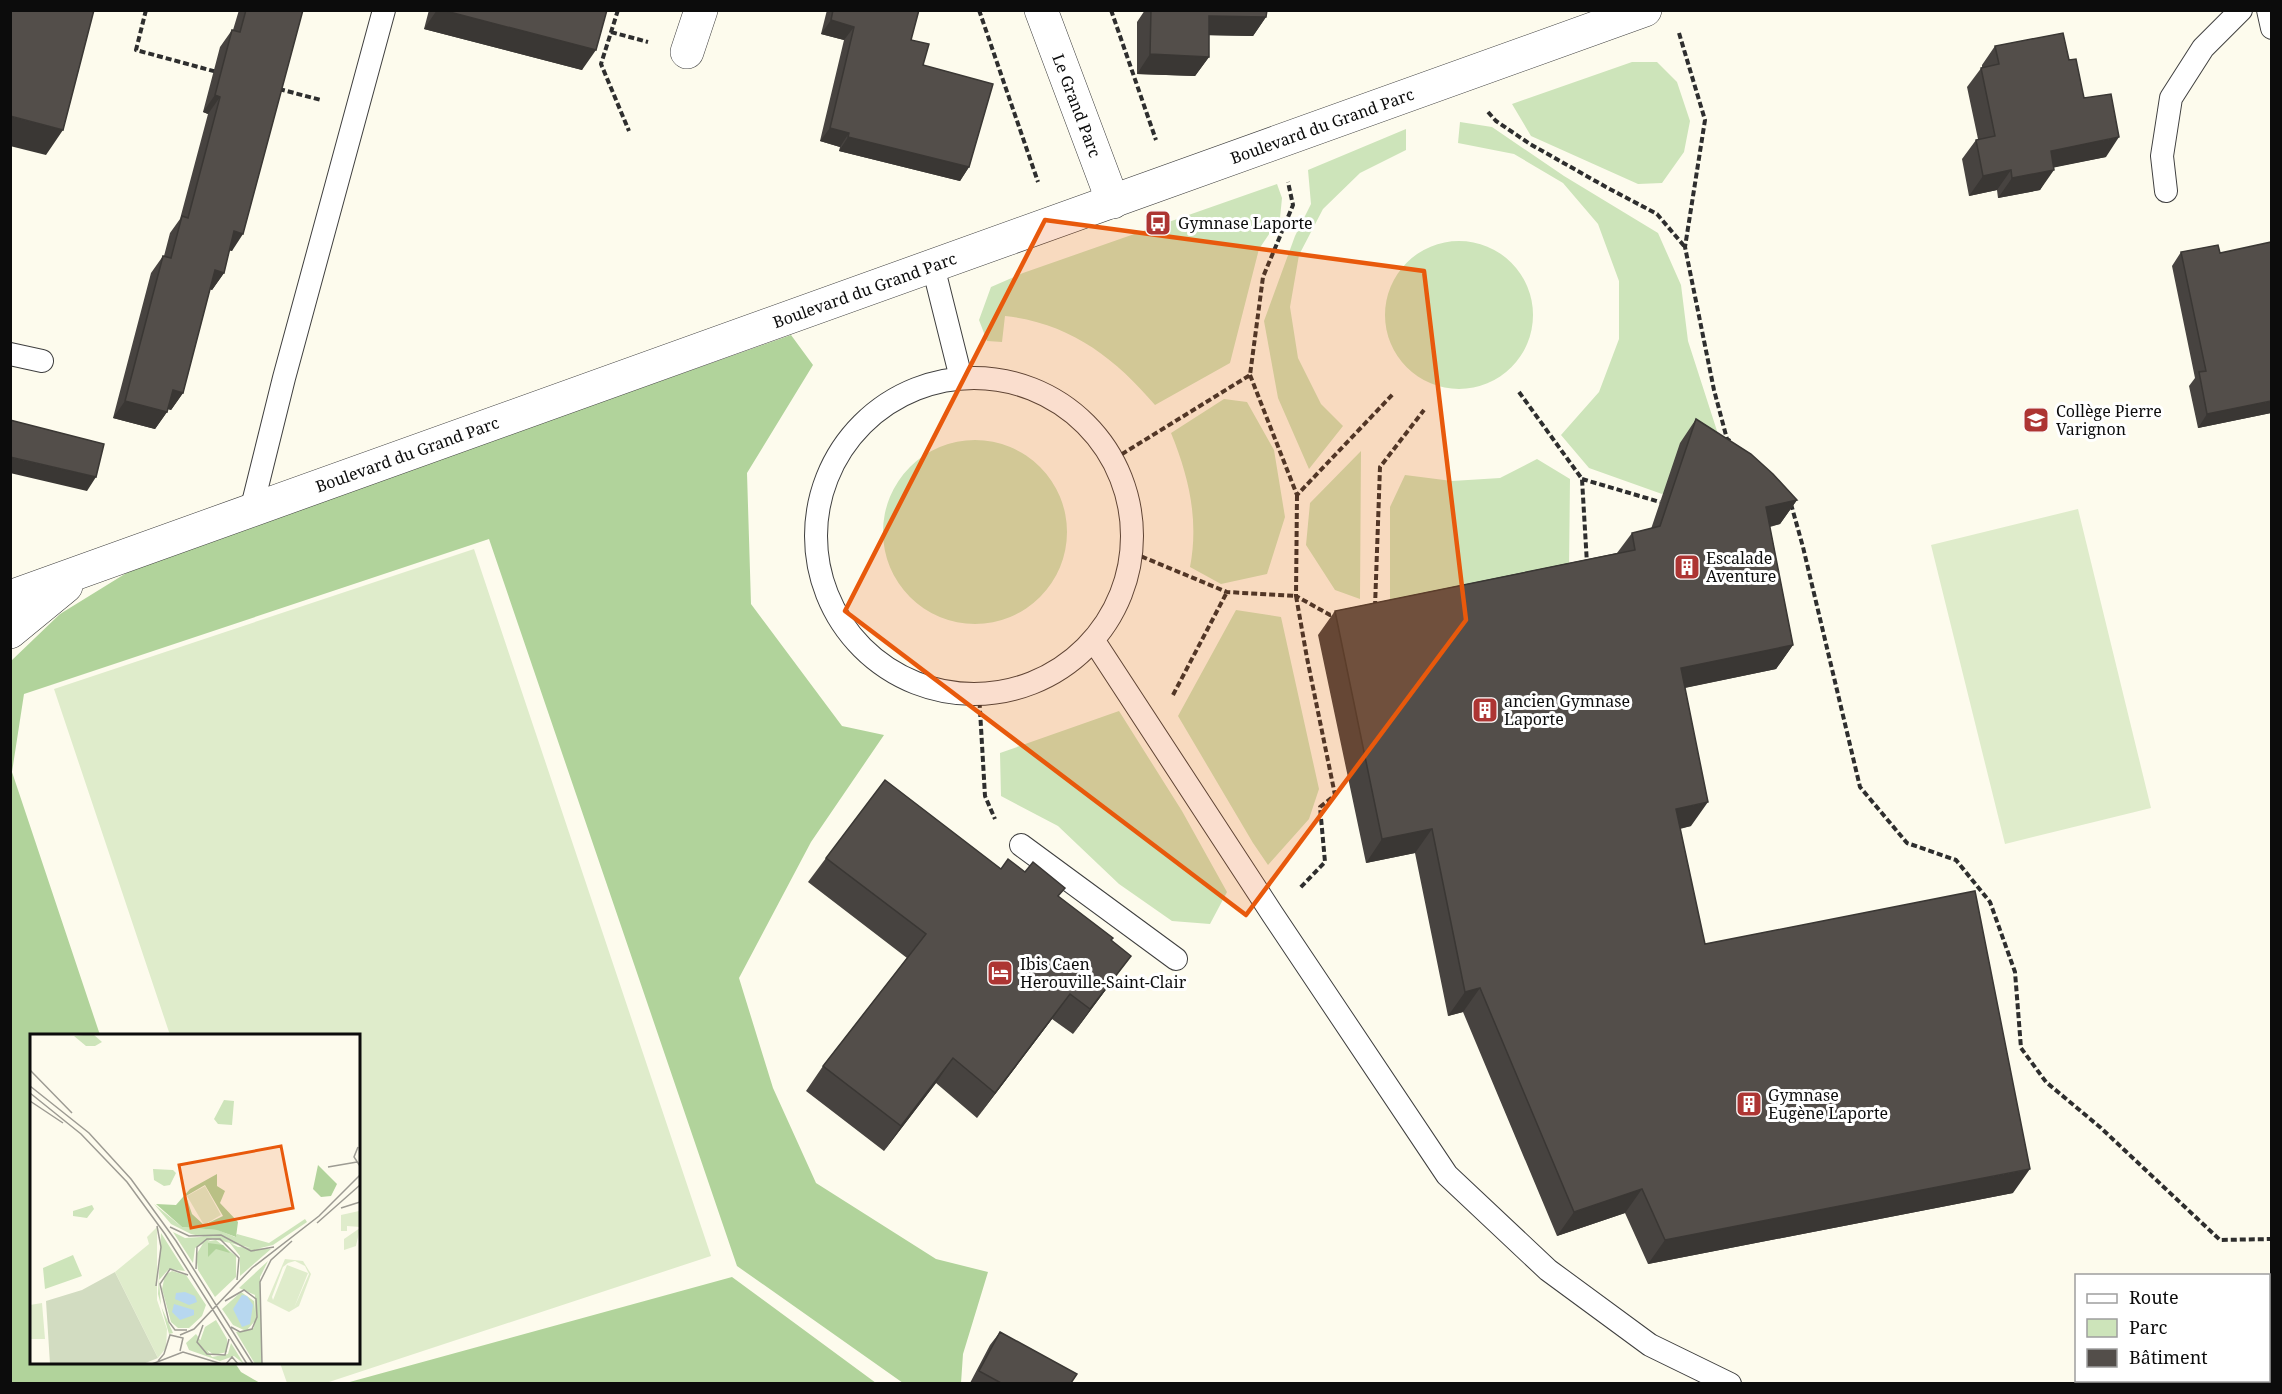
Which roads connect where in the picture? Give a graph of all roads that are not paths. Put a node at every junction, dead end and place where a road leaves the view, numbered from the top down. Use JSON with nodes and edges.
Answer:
{"nodes":[{"id":1,"x":384,"y":10,"type":"edge"},
{"id":2,"x":701,"y":10,"type":"edge"},
{"id":3,"x":1041,"y":10,"type":"edge"},
{"id":4,"x":1645,"y":10,"type":"edge"},
{"id":5,"x":2241,"y":10,"type":"edge"},
{"id":6,"x":2268,"y":10,"type":"edge"},
{"id":7,"x":2271,"y":28,"type":"edge"},
{"id":8,"x":687,"y":52,"type":"dead end"},
{"id":9,"x":2166,"y":191,"type":"dead end"},
{"id":10,"x":1113,"y":202,"type":"junction"},
{"id":11,"x":933,"y":266,"type":"junction"},
{"id":12,"x":10,"y":354,"type":"edge"},
{"id":13,"x":42,"y":361,"type":"dead end"},
{"id":14,"x":961,"y":378,"type":"junction"},
{"id":15,"x":252,"y":511,"type":"junction"},
{"id":16,"x":83,"y":571,"type":"junction"},
{"id":17,"x":10,"y":597,"type":"edge"},
{"id":18,"x":10,"y":632,"type":"edge"},
{"id":19,"x":1094,"y":641,"type":"junction"},
{"id":20,"x":1021,"y":845,"type":"dead end"},
{"id":21,"x":1176,"y":959,"type":"dead end"},
{"id":22,"x":1730,"y":1383,"type":"edge"}],
"edges":[{"from":1,"to":15,"type":"lane"},
{"from":2,"to":8,"type":"street"},
{"from":3,"to":10,"type":"street","name":"Le Grand Parc"},
{"from":4,"to":10,"type":"street","name":"Boulevard du Grand Parc"},
{"from":5,"to":9,"type":"lane"},
{"from":6,"to":7,"type":"lane"},
{"from":10,"to":11,"type":"street","name":"Boulevard du Grand Parc"},
{"from":11,"to":14,"type":"lane"},
{"from":11,"to":15,"type":"street","name":"Boulevard du Grand Parc"},
{"from":12,"to":13,"type":"lane"},
{"from":14,"to":19,"type":"lane"},
{"from":14,"to":19,"type":"lane"},
{"from":15,"to":16,"type":"street","name":"Boulevard du Grand Parc"},
{"from":16,"to":17,"type":"street","name":"Boulevard du Grand Parc"},
{"from":16,"to":18,"type":"street","name":"Boulevard du Grand Parc"},
{"from":19,"to":22,"type":"lane"},
{"from":20,"to":21,"type":"lane"}]}
